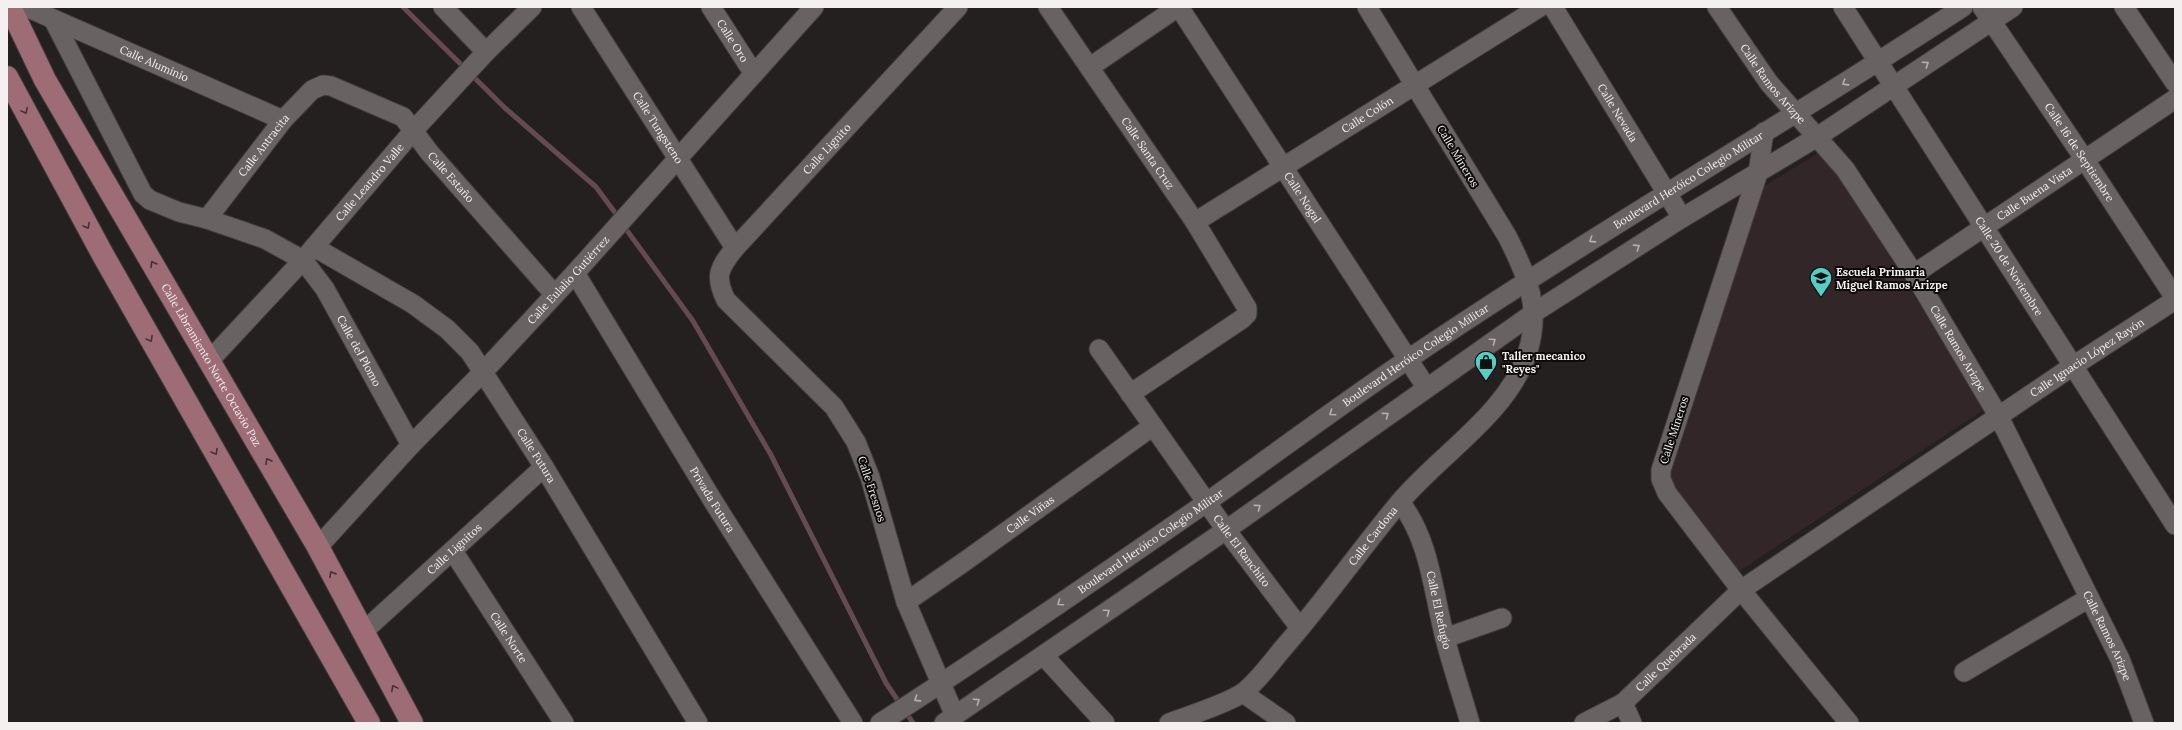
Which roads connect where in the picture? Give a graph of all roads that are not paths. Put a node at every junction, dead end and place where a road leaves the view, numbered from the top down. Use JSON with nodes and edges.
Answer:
{"nodes":[{"id":1,"x":10,"y":7,"type":"edge"},
{"id":2,"x":26,"y":7,"type":"edge"},
{"id":3,"x":442,"y":7,"type":"edge"},
{"id":4,"x":532,"y":7,"type":"edge"},
{"id":5,"x":581,"y":7,"type":"edge"},
{"id":6,"x":711,"y":7,"type":"edge"},
{"id":7,"x":814,"y":7,"type":"edge"},
{"id":8,"x":958,"y":7,"type":"edge"},
{"id":9,"x":1048,"y":7,"type":"edge"},
{"id":10,"x":1179,"y":7,"type":"edge"},
{"id":11,"x":1367,"y":7,"type":"edge"},
{"id":12,"x":1540,"y":7,"type":"edge"},
{"id":13,"x":1553,"y":7,"type":"edge"},
{"id":14,"x":1717,"y":7,"type":"edge"},
{"id":15,"x":1843,"y":7,"type":"edge"},
{"id":16,"x":1963,"y":7,"type":"edge"},
{"id":17,"x":2013,"y":7,"type":"edge"},
{"id":18,"x":2124,"y":7,"type":"edge"},
{"id":19,"x":1987,"y":14,"type":"edge"},
{"id":20,"x":53,"y":19,"type":"junction"},
{"id":21,"x":486,"y":52,"type":"junction"},
{"id":22,"x":1878,"y":62,"type":"junction"},
{"id":23,"x":1090,"y":67,"type":"junction"},
{"id":24,"x":754,"y":74,"type":"junction"},
{"id":25,"x":7,"y":77,"type":"edge"},
{"id":26,"x":2175,"y":83,"type":"edge"},
{"id":27,"x":331,"y":86,"type":"joint"},
{"id":28,"x":1415,"y":86,"type":"junction"},
{"id":29,"x":1894,"y":86,"type":"junction"},
{"id":30,"x":2175,"y":99,"type":"edge"},
{"id":31,"x":1796,"y":114,"type":"junction"},
{"id":32,"x":283,"y":120,"type":"junction"},
{"id":33,"x":414,"y":130,"type":"junction"},
{"id":34,"x":1764,"y":132,"type":"junction"},
{"id":35,"x":1818,"y":137,"type":"junction"},
{"id":36,"x":677,"y":160,"type":"junction"},
{"id":37,"x":2085,"y":160,"type":"junction"},
{"id":38,"x":1284,"y":166,"type":"junction"},
{"id":39,"x":1758,"y":173,"type":"junction"},
{"id":40,"x":1666,"y":192,"type":"junction"},
{"id":41,"x":1682,"y":218,"type":"junction"},
{"id":42,"x":207,"y":219,"type":"junction"},
{"id":43,"x":1195,"y":222,"type":"junction"},
{"id":44,"x":1984,"y":227,"type":"junction"},
{"id":45,"x":735,"y":248,"type":"junction"},
{"id":46,"x":309,"y":254,"type":"junction"},
{"id":47,"x":575,"y":273,"type":"junction"},
{"id":48,"x":1914,"y":274,"type":"junction"},
{"id":49,"x":1528,"y":282,"type":"junction"},
{"id":50,"x":554,"y":294,"type":"junction"},
{"id":51,"x":2175,"y":299,"type":"edge"},
{"id":52,"x":726,"y":300,"type":"joint"},
{"id":53,"x":1534,"y":312,"type":"junction"},
{"id":54,"x":1099,"y":349,"type":"dead end"},
{"id":55,"x":210,"y":360,"type":"junction"},
{"id":56,"x":1407,"y":360,"type":"junction"},
{"id":57,"x":2073,"y":366,"type":"junction"},
{"id":58,"x":484,"y":371,"type":"junction"},
{"id":59,"x":1426,"y":387,"type":"junction"},
{"id":60,"x":1130,"y":394,"type":"junction"},
{"id":61,"x":1999,"y":417,"type":"junction"},
{"id":62,"x":1153,"y":426,"type":"junction"},
{"id":63,"x":411,"y":445,"type":"junction"},
{"id":64,"x":544,"y":467,"type":"junction"},
{"id":65,"x":1207,"y":502,"type":"junction"},
{"id":66,"x":1400,"y":502,"type":"junction"},
{"id":67,"x":2175,"y":525,"type":"edge"},
{"id":68,"x":1226,"y":530,"type":"junction"},
{"id":69,"x":318,"y":547,"type":"junction"},
{"id":70,"x":453,"y":551,"type":"junction"},
{"id":71,"x":1741,"y":590,"type":"junction"},
{"id":72,"x":2089,"y":598,"type":"junction"},
{"id":73,"x":906,"y":602,"type":"junction"},
{"id":74,"x":1502,"y":618,"type":"dead end"},
{"id":75,"x":1300,"y":628,"type":"junction"},
{"id":76,"x":364,"y":631,"type":"junction"},
{"id":77,"x":1445,"y":638,"type":"junction"},
{"id":78,"x":1044,"y":656,"type":"junction"},
{"id":79,"x":1964,"y":672,"type":"dead end"},
{"id":80,"x":940,"y":684,"type":"junction"},
{"id":81,"x":1243,"y":693,"type":"junction"},
{"id":82,"x":1623,"y":703,"type":"junction"},
{"id":83,"x":950,"y":720,"type":"edge"},
{"id":84,"x":369,"y":723,"type":"edge"},
{"id":85,"x":412,"y":723,"type":"edge"},
{"id":86,"x":564,"y":723,"type":"edge"},
{"id":87,"x":698,"y":723,"type":"edge"},
{"id":88,"x":853,"y":723,"type":"edge"},
{"id":89,"x":880,"y":723,"type":"edge"},
{"id":90,"x":1104,"y":723,"type":"edge"},
{"id":91,"x":1169,"y":723,"type":"edge"},
{"id":92,"x":1286,"y":723,"type":"edge"},
{"id":93,"x":1470,"y":723,"type":"edge"},
{"id":94,"x":1584,"y":723,"type":"edge"},
{"id":95,"x":1632,"y":723,"type":"edge"},
{"id":96,"x":1849,"y":723,"type":"edge"},
{"id":97,"x":2144,"y":723,"type":"edge"}],
"edges":[{"from":55,"to":1,"type":"main road","name":"Calle Libramiento Norte Octavio Paz","one_way":true},
{"from":2,"to":20,"type":"street","name":"Calle Aluminio"},
{"from":3,"to":21,"type":"street"},
{"from":4,"to":21,"type":"street","name":"Calle Leandro Valle"},
{"from":5,"to":36,"type":"street","name":"Calle Tungsteno"},
{"from":6,"to":24,"type":"street","name":"Calle Oro"},
{"from":7,"to":24,"type":"street","name":"Calle Eulalio Gutiérrez"},
{"from":8,"to":45,"type":"street","name":"Calle Lignito"},
{"from":9,"to":23,"type":"street","name":"Calle Santa Cruz"},
{"from":10,"to":23,"type":"street"},
{"from":10,"to":38,"type":"street","name":"Calle Nogal"},
{"from":11,"to":28,"type":"street","name":"Calle Mineros"},
{"from":12,"to":28,"type":"street","name":"Calle Colón"},
{"from":13,"to":40,"type":"street","name":"Calle Nevada"},
{"from":14,"to":31,"type":"street","name":"Calle Ramos Arizpe"},
{"from":15,"to":22,"type":"street","name":"Calle 20 de Noviembre"},
{"from":16,"to":22,"type":"street","name":"Boulevard Heróico Colegio Militar"},
{"from":17,"to":19,"type":"street"},
{"from":18,"to":26,"type":"street"},
{"from":29,"to":19,"type":"street","one_way":true},
{"from":19,"to":37,"type":"street","name":"Calle 16 de Septiembre"},
{"from":20,"to":32,"type":"street","name":"Calle Aluminio"},
{"from":20,"to":42,"type":"street","name":"Calle Futura"},
{"from":21,"to":33,"type":"street","name":"Calle Leandro Valle"},
{"from":22,"to":29,"type":"street","name":"Calle 20 de Noviembre"},
{"from":22,"to":31,"type":"street","name":"Boulevard Heróico Colegio Militar","one_way":true},
{"from":23,"to":43,"type":"street","name":"Calle Santa Cruz"},
{"from":24,"to":36,"type":"street","name":"Calle Eulalio Gutiérrez"},
{"from":25,"to":84,"type":"main road","one_way":true},
{"from":27,"to":32,"type":"street","name":"Calle Antracita"},
{"from":27,"to":33,"type":"street","name":"Calle Estaño"},
{"from":28,"to":38,"type":"street","name":"Calle Colón"},
{"from":28,"to":49,"type":"street","name":"Calle Mineros"},
{"from":29,"to":35,"type":"street"},
{"from":29,"to":44,"type":"street","name":"Calle 20 de Noviembre"},
{"from":30,"to":37,"type":"street","name":"Calle Buena Vista"},
{"from":31,"to":34,"type":"street","name":"Boulevard Heróico Colegio Militar"},
{"from":31,"to":35,"type":"street","name":"Calle Ramos Arizpe"},
{"from":32,"to":42,"type":"street","name":"Calle Antracita"},
{"from":33,"to":46,"type":"street","name":"Calle Leandro Valle"},
{"from":33,"to":50,"type":"street","name":"Calle Estaño"},
{"from":34,"to":39,"type":"street","name":"Calle Mineros"},
{"from":34,"to":40,"type":"street","name":"Boulevard Heróico Colegio Militar"},
{"from":35,"to":39,"type":"street"},
{"from":35,"to":48,"type":"street","name":"Calle Ramos Arizpe"},
{"from":36,"to":45,"type":"street","name":"Calle Tungsteno"},
{"from":36,"to":47,"type":"street","name":"Calle Eulalio Gutiérrez"},
{"from":37,"to":44,"type":"street","name":"Calle Buena Vista"},
{"from":37,"to":51,"type":"street","name":"Calle 16 de Septiembre"},
{"from":38,"to":43,"type":"street","name":"Calle Colón"},
{"from":38,"to":56,"type":"street","name":"Calle Nogal"},
{"from":39,"to":41,"type":"street"},
{"from":39,"to":71,"type":"street","name":"Calle Mineros"},
{"from":40,"to":41,"type":"street","name":"Calle Nevada"},
{"from":40,"to":49,"type":"street","name":"Boulevard Heróico Colegio Militar","one_way":true},
{"from":53,"to":41,"type":"street","one_way":true},
{"from":42,"to":46,"type":"street","name":"Calle Futura"},
{"from":43,"to":60,"type":"street","name":"Calle Santa Cruz"},
{"from":44,"to":48,"type":"street","name":"Calle Buena Vista"},
{"from":44,"to":57,"type":"street","name":"Calle 20 de Noviembre"},
{"from":45,"to":52,"type":"street","name":"Calle Lignito"},
{"from":46,"to":55,"type":"street","name":"Calle Leandro Valle"},
{"from":46,"to":58,"type":"street","name":"Calle Futura"},
{"from":46,"to":63,"type":"street","name":"Calle del Plomo"},
{"from":47,"to":50,"type":"street","name":"Calle Eulalio Gutiérrez"},
{"from":47,"to":88,"type":"street","name":"Privada Futura"},
{"from":48,"to":61,"type":"street","name":"Calle Ramos Arizpe"},
{"from":49,"to":53,"type":"street","name":"Calle Mineros"},
{"from":49,"to":56,"type":"street","name":"Boulevard Heróico Colegio Militar"},
{"from":50,"to":58,"type":"street","name":"Calle Eulalio Gutiérrez"},
{"from":51,"to":57,"type":"street","name":"Calle Ignacio López Rayón"},
{"from":52,"to":73,"type":"street","name":"Calle Fresnos"},
{"from":59,"to":53,"type":"street","one_way":true},
{"from":53,"to":66,"type":"street","name":"Calle Cardona"},
{"from":54,"to":60,"type":"street","name":"Calle El Ranchito"},
{"from":69,"to":55,"type":"main road","name":"Calle Libramiento Norte Octavio Paz","one_way":true},
{"from":56,"to":59,"type":"street","name":"Calle Nogal"},
{"from":56,"to":65,"type":"street","name":"Boulevard Heróico Colegio Militar","one_way":true},
{"from":57,"to":61,"type":"street","name":"Calle Ignacio López Rayón"},
{"from":57,"to":67,"type":"street","name":"Calle 20 de Noviembre"},
{"from":58,"to":63,"type":"street","name":"Calle Eulalio Gutiérrez"},
{"from":58,"to":64,"type":"street","name":"Calle Futura"},
{"from":68,"to":59,"type":"street","one_way":true},
{"from":60,"to":62,"type":"street","name":"Calle El Ranchito"},
{"from":61,"to":71,"type":"street","name":"Calle Ignacio López Rayón"},
{"from":61,"to":72,"type":"street","name":"Calle Ramos Arizpe"},
{"from":62,"to":65,"type":"street","name":"Calle El Ranchito"},
{"from":62,"to":73,"type":"street","name":"Calle Viñas"},
{"from":63,"to":69,"type":"street","name":"Calle Eulalio Gutiérrez"},
{"from":64,"to":70,"type":"street","name":"Calle Lignitos"},
{"from":64,"to":87,"type":"street","name":"Calle Futura"},
{"from":65,"to":68,"type":"street","name":"Calle El Ranchito"},
{"from":65,"to":80,"type":"street","name":"Boulevard Heróico Colegio Militar","one_way":true},
{"from":66,"to":75,"type":"street","name":"Calle Cardona"},
{"from":66,"to":77,"type":"street","name":"Calle El Refugio"},
{"from":68,"to":75,"type":"street","name":"Calle El Ranchito"},
{"from":78,"to":68,"type":"street","one_way":true},
{"from":76,"to":69,"type":"main road","name":"Calle Libramiento Norte Octavio Paz","one_way":true},
{"from":70,"to":76,"type":"street","name":"Calle Lignitos"},
{"from":70,"to":86,"type":"street","name":"Calle Norte"},
{"from":71,"to":82,"type":"street","name":"Calle Quebrada"},
{"from":71,"to":96,"type":"street","name":"Calle Mineros"},
{"from":72,"to":79,"type":"street"},
{"from":72,"to":97,"type":"street","name":"Calle Ramos Arizpe"},
{"from":73,"to":80,"type":"street","name":"Calle Fresnos"},
{"from":74,"to":77,"type":"street"},
{"from":75,"to":81,"type":"street","name":"Calle Cardona"},
{"from":85,"to":76,"type":"main road","name":"Calle Libramiento Norte Octavio Paz","one_way":true},
{"from":77,"to":93,"type":"street","name":"Calle El Refugio"},
{"from":83,"to":78,"type":"street","one_way":true},
{"from":78,"to":90,"type":"street"},
{"from":80,"to":83,"type":"street","name":"Calle Fresnos"},
{"from":80,"to":89,"type":"street","name":"Boulevard Heróico Colegio Militar","one_way":true},
{"from":81,"to":91,"type":"street","name":"Calle Cardona"},
{"from":81,"to":92,"type":"street"},
{"from":82,"to":94,"type":"street","name":"Calle Quebrada"},
{"from":82,"to":95,"type":"street"}]}
